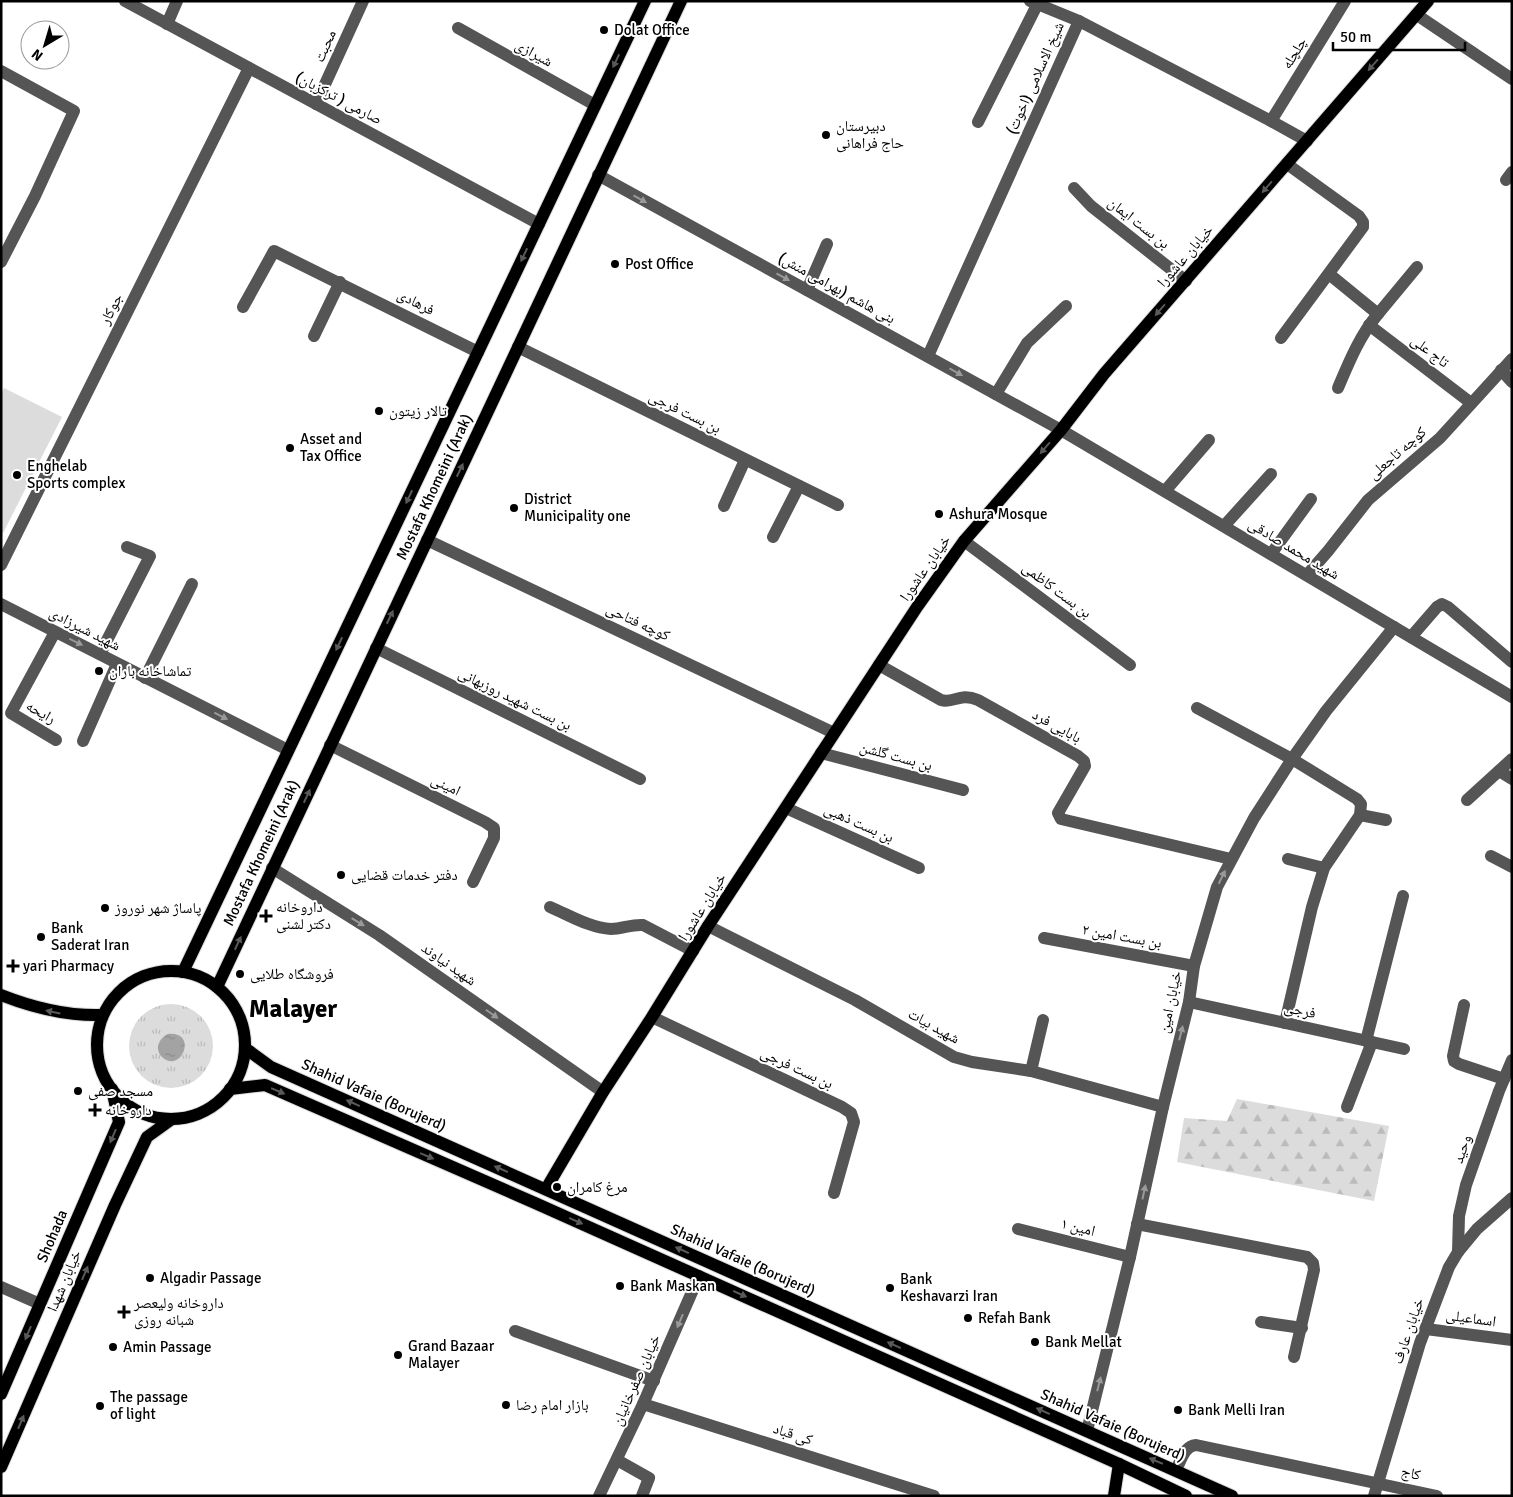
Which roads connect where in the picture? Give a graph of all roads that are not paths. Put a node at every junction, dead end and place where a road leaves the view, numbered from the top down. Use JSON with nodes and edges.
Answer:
{"nodes":[{"id":1,"x":124,"y":1,"type":"edge"},
{"id":2,"x":177,"y":1,"type":"edge"},
{"id":3,"x":363,"y":1,"type":"edge"},
{"id":4,"x":644,"y":1,"type":"edge"},
{"id":5,"x":681,"y":1,"type":"edge"},
{"id":6,"x":1345,"y":1,"type":"edge"},
{"id":7,"x":1428,"y":1,"type":"edge"},
{"id":8,"x":1035,"y":2,"type":"edge"},
{"id":9,"x":1417,"y":15,"type":"junction"},
{"id":10,"x":1079,"y":21,"type":"junction"},
{"id":11,"x":167,"y":24,"type":"junction"},
{"id":12,"x":458,"y":28,"type":"dead end"},
{"id":13,"x":249,"y":68,"type":"junction"},
{"id":14,"x":1,"y":71,"type":"edge"},
{"id":15,"x":1512,"y":80,"type":"edge"},
{"id":16,"x":316,"y":104,"type":"junction"},
{"id":17,"x":595,"y":105,"type":"junction"},
{"id":18,"x":1271,"y":121,"type":"junction"},
{"id":19,"x":978,"y":122,"type":"dead end"},
{"id":20,"x":1307,"y":141,"type":"junction"},
{"id":21,"x":1287,"y":164,"type":"junction"},
{"id":22,"x":598,"y":176,"type":"junction"},
{"id":23,"x":1074,"y":188,"type":"dead end"},
{"id":24,"x":539,"y":224,"type":"junction"},
{"id":25,"x":827,"y":244,"type":"dead end"},
{"id":26,"x":1,"y":262,"type":"edge"},
{"id":27,"x":1416,"y":266,"type":"dead end"},
{"id":28,"x":1329,"y":274,"type":"junction"},
{"id":29,"x":1186,"y":281,"type":"junction"},
{"id":30,"x":340,"y":282,"type":"junction"},
{"id":31,"x":807,"y":290,"type":"junction"},
{"id":32,"x":1066,"y":306,"type":"dead end"},
{"id":33,"x":243,"y":307,"type":"dead end"},
{"id":34,"x":1378,"y":314,"type":"junction"},
{"id":35,"x":1369,"y":325,"type":"junction"},
{"id":36,"x":314,"y":336,"type":"dead end"},
{"id":37,"x":1281,"y":338,"type":"dead end"},
{"id":38,"x":518,"y":348,"type":"junction"},
{"id":39,"x":478,"y":352,"type":"junction"},
{"id":40,"x":928,"y":356,"type":"junction"},
{"id":41,"x":1512,"y":359,"type":"edge"},
{"id":42,"x":1502,"y":370,"type":"junction"},
{"id":43,"x":1512,"y":382,"type":"edge"},
{"id":44,"x":1338,"y":388,"type":"dead end"},
{"id":45,"x":996,"y":394,"type":"junction"},
{"id":46,"x":1471,"y":403,"type":"junction"},
{"id":47,"x":1060,"y":430,"type":"junction"},
{"id":48,"x":1209,"y":440,"type":"dead end"},
{"id":49,"x":745,"y":460,"type":"junction"},
{"id":50,"x":1271,"y":474,"type":"dead end"},
{"id":51,"x":800,"y":486,"type":"junction"},
{"id":52,"x":1165,"y":491,"type":"junction"},
{"id":53,"x":1311,"y":499,"type":"dead end"},
{"id":54,"x":838,"y":505,"type":"dead end"},
{"id":55,"x":724,"y":506,"type":"dead end"},
{"id":56,"x":1224,"y":526,"type":"junction"},
{"id":57,"x":773,"y":537,"type":"dead end"},
{"id":58,"x":427,"y":540,"type":"junction"},
{"id":59,"x":964,"y":541,"type":"junction"},
{"id":60,"x":127,"y":547,"type":"dead end"},
{"id":61,"x":1270,"y":554,"type":"junction"},
{"id":62,"x":1,"y":565,"type":"edge"},
{"id":63,"x":1306,"y":575,"type":"junction"},
{"id":64,"x":192,"y":584,"type":"dead end"},
{"id":65,"x":1,"y":604,"type":"edge"},
{"id":66,"x":1394,"y":627,"type":"junction"},
{"id":67,"x":55,"y":632,"type":"junction"},
{"id":68,"x":1410,"y":637,"type":"junction"},
{"id":69,"x":376,"y":648,"type":"junction"},
{"id":70,"x":100,"y":654,"type":"junction"},
{"id":71,"x":1512,"y":662,"type":"edge"},
{"id":72,"x":117,"y":664,"type":"junction"},
{"id":73,"x":879,"y":665,"type":"junction"},
{"id":74,"x":1130,"y":665,"type":"dead end"},
{"id":75,"x":145,"y":678,"type":"junction"},
{"id":76,"x":1512,"y":697,"type":"edge"},
{"id":77,"x":1197,"y":708,"type":"dead end"},
{"id":78,"x":834,"y":733,"type":"junction"},
{"id":79,"x":56,"y":740,"type":"dead end"},
{"id":80,"x":83,"y":741,"type":"dead end"},
{"id":81,"x":330,"y":745,"type":"junction"},
{"id":82,"x":288,"y":750,"type":"junction"},
{"id":83,"x":821,"y":752,"type":"junction"},
{"id":84,"x":1292,"y":759,"type":"junction"},
{"id":85,"x":1512,"y":759,"type":"edge"},
{"id":86,"x":1499,"y":771,"type":"junction"},
{"id":87,"x":640,"y":779,"type":"dead end"},
{"id":88,"x":1512,"y":779,"type":"edge"},
{"id":89,"x":963,"y":790,"type":"dead end"},
{"id":90,"x":1467,"y":800,"type":"dead end"},
{"id":91,"x":786,"y":808,"type":"junction"},
{"id":92,"x":1360,"y":815,"type":"junction"},
{"id":93,"x":1386,"y":820,"type":"dead end"},
{"id":94,"x":1491,"y":856,"type":"dead end"},
{"id":95,"x":1231,"y":859,"type":"junction"},
{"id":96,"x":1288,"y":859,"type":"dead end"},
{"id":97,"x":1512,"y":867,"type":"edge"},
{"id":98,"x":272,"y":868,"type":"junction"},
{"id":99,"x":919,"y":868,"type":"dead end"},
{"id":100,"x":1324,"y":868,"type":"junction"},
{"id":101,"x":473,"y":882,"type":"dead end"},
{"id":102,"x":1403,"y":896,"type":"dead end"},
{"id":103,"x":550,"y":907,"type":"dead end"},
{"id":104,"x":708,"y":926,"type":"junction"},
{"id":105,"x":1044,"y":938,"type":"dead end"},
{"id":106,"x":694,"y":951,"type":"junction"},
{"id":107,"x":1194,"y":966,"type":"junction"},
{"id":108,"x":183,"y":972,"type":"junction"},
{"id":109,"x":217,"y":987,"type":"junction"},
{"id":110,"x":1,"y":995,"type":"edge"},
{"id":111,"x":1189,"y":1002,"type":"junction"},
{"id":112,"x":1464,"y":1005,"type":"dead end"},
{"id":113,"x":101,"y":1015,"type":"junction"},
{"id":114,"x":652,"y":1017,"type":"junction"},
{"id":115,"x":1043,"y":1020,"type":"dead end"},
{"id":116,"x":1285,"y":1023,"type":"junction"},
{"id":117,"x":1369,"y":1041,"type":"junction"},
{"id":118,"x":245,"y":1048,"type":"junction"},
{"id":119,"x":1404,"y":1049,"type":"dead end"},
{"id":120,"x":1512,"y":1060,"type":"edge"},
{"id":121,"x":1031,"y":1072,"type":"junction"},
{"id":122,"x":1504,"y":1078,"type":"junction"},
{"id":123,"x":112,"y":1089,"type":"junction"},
{"id":124,"x":230,"y":1089,"type":"junction"},
{"id":125,"x":603,"y":1092,"type":"junction"},
{"id":126,"x":1163,"y":1107,"type":"junction"},
{"id":127,"x":1347,"y":1107,"type":"dead end"},
{"id":128,"x":172,"y":1118,"type":"junction"},
{"id":129,"x":546,"y":1189,"type":"junction"},
{"id":130,"x":834,"y":1193,"type":"dead end"},
{"id":131,"x":1512,"y":1198,"type":"edge"},
{"id":132,"x":1137,"y":1224,"type":"junction"},
{"id":133,"x":1018,"y":1229,"type":"dead end"},
{"id":134,"x":1458,"y":1252,"type":"junction"},
{"id":135,"x":1130,"y":1257,"type":"junction"},
{"id":136,"x":699,"y":1276,"type":"junction"},
{"id":137,"x":1,"y":1287,"type":"edge"},
{"id":138,"x":40,"y":1304,"type":"junction"},
{"id":139,"x":1261,"y":1322,"type":"dead end"},
{"id":140,"x":1302,"y":1328,"type":"junction"},
{"id":141,"x":1426,"y":1329,"type":"junction"},
{"id":142,"x":515,"y":1331,"type":"dead end"},
{"id":143,"x":1512,"y":1340,"type":"edge"},
{"id":144,"x":1294,"y":1357,"type":"dead end"},
{"id":145,"x":654,"y":1381,"type":"junction"},
{"id":146,"x":1,"y":1394,"type":"edge"},
{"id":147,"x":643,"y":1404,"type":"junction"},
{"id":148,"x":1087,"y":1431,"type":"junction"},
{"id":149,"x":617,"y":1460,"type":"junction"},
{"id":150,"x":1119,"y":1464,"type":"junction"},
{"id":151,"x":1,"y":1467,"type":"edge"},
{"id":152,"x":1176,"y":1470,"type":"junction"},
{"id":153,"x":1378,"y":1482,"type":"junction"},
{"id":154,"x":599,"y":1496,"type":"edge"},
{"id":155,"x":642,"y":1496,"type":"edge"},
{"id":156,"x":934,"y":1496,"type":"edge"},
{"id":157,"x":1114,"y":1496,"type":"edge"},
{"id":158,"x":1186,"y":1496,"type":"edge"},
{"id":159,"x":1232,"y":1496,"type":"edge"},
{"id":160,"x":1374,"y":1496,"type":"edge"},
{"id":161,"x":1437,"y":1496,"type":"edge"}],
"edges":[{"from":1,"to":11,"type":"street","name":"صارمی ( ترکزبان)"},
{"from":2,"to":11,"type":"street"},
{"from":3,"to":16,"type":"street","name":"محبت"},
{"from":4,"to":17,"type":"main road","name":"Mostafa Khomeini (Arak)","one_way":true},
{"from":5,"to":22,"type":"main road","name":"Mostafa Khomeini (Arak)"},
{"from":6,"to":18,"type":"street","name":"چلچله"},
{"from":7,"to":9,"type":"main road","name":"خیابان عاشورا"},
{"from":8,"to":10,"type":"street"},
{"from":8,"to":19,"type":"street"},
{"from":9,"to":15,"type":"street"},
{"from":9,"to":20,"type":"main road","name":"خیابان عاشورا","one_way":true},
{"from":10,"to":18,"type":"street","name":"شیخ الاسلامی (اخوت)"},
{"from":10,"to":40,"type":"street","name":"شیخ الاسلامی (اخوت)"},
{"from":11,"to":13,"type":"street","name":"صارمی ( ترکزبان)"},
{"from":12,"to":17,"type":"street","name":"شیرازی"},
{"from":13,"to":16,"type":"street","name":"صارمی ( ترکزبان)"},
{"from":13,"to":62,"type":"street","name":"جوکار"},
{"from":14,"to":26,"type":"street"},
{"from":16,"to":24,"type":"street","name":"صارمی ( ترکزبان)"},
{"from":17,"to":24,"type":"main road","name":"Mostafa Khomeini (Arak)"},
{"from":18,"to":20,"type":"street","name":"شیخ الاسلامی (اخوت)"},
{"from":20,"to":21,"type":"main road","name":"خیابان عاشورا"},
{"from":21,"to":28,"type":"street"},
{"from":21,"to":29,"type":"main road","name":"خیابان عاشورا","one_way":true},
{"from":22,"to":31,"type":"street","name":"بنی هاشم (بهرامی منش)","one_way":true},
{"from":22,"to":38,"type":"main road","name":"Mostafa Khomeini (Arak)"},
{"from":23,"to":29,"type":"street","name":"بن بست ایمان"},
{"from":24,"to":39,"type":"main road","name":"Mostafa Khomeini (Arak)","one_way":true},
{"from":25,"to":31,"type":"street"},
{"from":27,"to":34,"type":"street"},
{"from":28,"to":34,"type":"street"},
{"from":28,"to":37,"type":"street"},
{"from":29,"to":47,"type":"main road","name":"خیابان عاشورا","one_way":true},
{"from":30,"to":33,"type":"street","name":"فرهادی"},
{"from":30,"to":36,"type":"street"},
{"from":30,"to":39,"type":"street","name":"فرهادی"},
{"from":31,"to":40,"type":"street","name":"بنی هاشم (بهرامی منش)"},
{"from":32,"to":45,"type":"street"},
{"from":34,"to":35,"type":"street"},
{"from":35,"to":44,"type":"street"},
{"from":35,"to":46,"type":"street","name":"تاج علی"},
{"from":38,"to":49,"type":"street","name":"بن بست فرجی"},
{"from":58,"to":38,"type":"main road","name":"Mostafa Khomeini (Arak)","one_way":true},
{"from":39,"to":82,"type":"main road","name":"Mostafa Khomeini (Arak)","one_way":true},
{"from":40,"to":45,"type":"street","name":"بنی هاشم (بهرامی منش)","one_way":true},
{"from":41,"to":42,"type":"street","name":"کوچه تاجعلی"},
{"from":42,"to":43,"type":"street"},
{"from":42,"to":46,"type":"street","name":"کوچه تاجعلی"},
{"from":45,"to":47,"type":"street","name":"بنی هاشم (بهرامی منش)"},
{"from":46,"to":63,"type":"street","name":"کوچه تاجعلی"},
{"from":47,"to":52,"type":"street","name":"شهید محمد صادقی"},
{"from":47,"to":59,"type":"main road","name":"خیابان عاشورا","one_way":true},
{"from":48,"to":52,"type":"street"},
{"from":49,"to":51,"type":"street","name":"بن بست فرجی"},
{"from":49,"to":55,"type":"street"},
{"from":50,"to":56,"type":"street"},
{"from":51,"to":54,"type":"street","name":"بن بست فرجی"},
{"from":51,"to":57,"type":"street"},
{"from":52,"to":56,"type":"street","name":"شهید محمد صادقی"},
{"from":53,"to":61,"type":"street"},
{"from":56,"to":61,"type":"street","name":"شهید محمد صادقی"},
{"from":69,"to":58,"type":"main road","name":"Mostafa Khomeini (Arak)","one_way":true},
{"from":58,"to":78,"type":"street","name":"کوچه فتاحی"},
{"from":59,"to":73,"type":"main road","name":"خیابان عاشورا"},
{"from":59,"to":74,"type":"street","name":"بن بست کاظمی"},
{"from":60,"to":70,"type":"street"},
{"from":61,"to":63,"type":"street","name":"شهید محمد صادقی"},
{"from":63,"to":66,"type":"street","name":"شهید محمد صادقی"},
{"from":64,"to":75,"type":"street"},
{"from":65,"to":67,"type":"street","name":"شهید شیرزادی"},
{"from":66,"to":68,"type":"street","name":"شهید محمد صادقی"},
{"from":66,"to":84,"type":"street","name":"خیابان امین"},
{"from":67,"to":70,"type":"street","name":"شهید شیرزادی","one_way":true},
{"from":67,"to":79,"type":"street","name":"رایحه"},
{"from":68,"to":71,"type":"street"},
{"from":68,"to":76,"type":"street","name":"شهید محمد صادقی"},
{"from":69,"to":81,"type":"main road","name":"Mostafa Khomeini (Arak)"},
{"from":69,"to":87,"type":"street","name":"بن بست شهید روزبهانی"},
{"from":70,"to":72,"type":"street","name":"شهید شیرزادی"},
{"from":72,"to":75,"type":"street","name":"شهید شیرزادی"},
{"from":72,"to":80,"type":"street"},
{"from":73,"to":78,"type":"main road","name":"خیابان عاشورا"},
{"from":73,"to":95,"type":"street","name":"بابایی فرد"},
{"from":75,"to":82,"type":"street","name":"شهید شیرزادی","one_way":true},
{"from":77,"to":84,"type":"street"},
{"from":78,"to":83,"type":"main road","name":"خیابان عاشورا"},
{"from":98,"to":81,"type":"main road","name":"Mostafa Khomeini (Arak)","one_way":true},
{"from":81,"to":101,"type":"street","name":"امینی"},
{"from":82,"to":108,"type":"main road","name":"Mostafa Khomeini (Arak)"},
{"from":83,"to":89,"type":"street","name":"بن بست گلشن"},
{"from":83,"to":91,"type":"main road","name":"خیابان عاشورا"},
{"from":84,"to":92,"type":"street"},
{"from":84,"to":95,"type":"street","name":"خیابان امین"},
{"from":85,"to":86,"type":"street"},
{"from":86,"to":88,"type":"street"},
{"from":86,"to":90,"type":"street"},
{"from":91,"to":99,"type":"street","name":"بن بست ذهبی"},
{"from":91,"to":104,"type":"main road","name":"خیابان عاشورا"},
{"from":92,"to":93,"type":"street"},
{"from":92,"to":100,"type":"street"},
{"from":94,"to":97,"type":"street"},
{"from":107,"to":95,"type":"street","name":"خیابان امین","one_way":true},
{"from":96,"to":100,"type":"street"},
{"from":109,"to":98,"type":"main road","name":"Mostafa Khomeini (Arak)","one_way":true},
{"from":98,"to":125,"type":"street","name":"شهید نیاوند","one_way":true},
{"from":100,"to":116,"type":"street"},
{"from":102,"to":117,"type":"street"},
{"from":103,"to":106,"type":"street"},
{"from":104,"to":106,"type":"main road","name":"خیابان عاشورا"},
{"from":104,"to":121,"type":"street","name":"شهید بیات"},
{"from":105,"to":107,"type":"street","name":"بن بست امین ۲"},
{"from":106,"to":114,"type":"main road","name":"خیابان عاشورا"},
{"from":107,"to":111,"type":"street","name":"خیابان امین"},
{"from":108,"to":109,"type":"main road"},
{"from":108,"to":113,"type":"main road"},
{"from":109,"to":118,"type":"main road"},
{"from":113,"to":110,"type":"main road","one_way":true},
{"from":111,"to":116,"type":"street","name":"فرجی"},
{"from":126,"to":111,"type":"street","name":"خیابان امین","one_way":true},
{"from":112,"to":122,"type":"street"},
{"from":113,"to":123,"type":"main road"},
{"from":114,"to":125,"type":"main road","name":"خیابان عاشورا"},
{"from":114,"to":130,"type":"street","name":"بن بست فرجی"},
{"from":115,"to":121,"type":"street"},
{"from":116,"to":117,"type":"street","name":"فرجی"},
{"from":117,"to":119,"type":"street","name":"فرجی"},
{"from":117,"to":127,"type":"street"},
{"from":118,"to":124,"type":"main road"},
{"from":129,"to":118,"type":"main road","name":"Shahid Vafaie (Borujerd)","one_way":true},
{"from":120,"to":122,"type":"street","name":"وحید"},
{"from":121,"to":126,"type":"street","name":"شهید بیات"},
{"from":122,"to":134,"type":"street","name":"وحید"},
{"from":123,"to":128,"type":"main road"},
{"from":123,"to":138,"type":"main road","name":"Shohada","one_way":true},
{"from":124,"to":128,"type":"main road"},
{"from":124,"to":136,"type":"main road","one_way":true},
{"from":125,"to":129,"type":"main road","name":"خیابان عاشورا"},
{"from":132,"to":126,"type":"street","name":"خیابان امین","one_way":true},
{"from":151,"to":128,"type":"main road","name":"خیابان شهدا","one_way":true},
{"from":148,"to":129,"type":"main road","name":"Shahid Vafaie (Borujerd)","one_way":true},
{"from":131,"to":134,"type":"street","name":"خیابان عارف"},
{"from":132,"to":135,"type":"street","name":"خیابان امین"},
{"from":132,"to":140,"type":"street"},
{"from":133,"to":135,"type":"street","name":"امین ۱"},
{"from":134,"to":141,"type":"street","name":"خیابان عارف"},
{"from":148,"to":135,"type":"street","name":"خیابان امین","one_way":true},
{"from":136,"to":145,"type":"street","name":"خیابان صفرخانیان","one_way":true},
{"from":136,"to":150,"type":"main road","one_way":true},
{"from":137,"to":138,"type":"street"},
{"from":138,"to":146,"type":"main road","name":"Shohada","one_way":true},
{"from":139,"to":140,"type":"street"},
{"from":140,"to":144,"type":"street"},
{"from":141,"to":143,"type":"street","name":"اسماعیلی"},
{"from":141,"to":153,"type":"street","name":"خیابان عارف"},
{"from":142,"to":145,"type":"street"},
{"from":145,"to":147,"type":"street","name":"خیابان صفرخانیان"},
{"from":147,"to":149,"type":"street","name":"خیابان صفرخانیان"},
{"from":147,"to":156,"type":"street","name":"کی قباد"},
{"from":152,"to":148,"type":"main road","name":"Shahid Vafaie (Borujerd)","one_way":true},
{"from":149,"to":154,"type":"street","name":"خیابان صفرخانیان"},
{"from":149,"to":155,"type":"street"},
{"from":150,"to":157,"type":"main road"},
{"from":150,"to":158,"type":"main road"},
{"from":152,"to":153,"type":"street","name":"کاج"},
{"from":152,"to":159,"type":"main road","name":"Shahid Vafaie (Borujerd)"},
{"from":153,"to":160,"type":"street","name":"خیابان عارف"},
{"from":153,"to":161,"type":"street","name":"کاج"}]}
